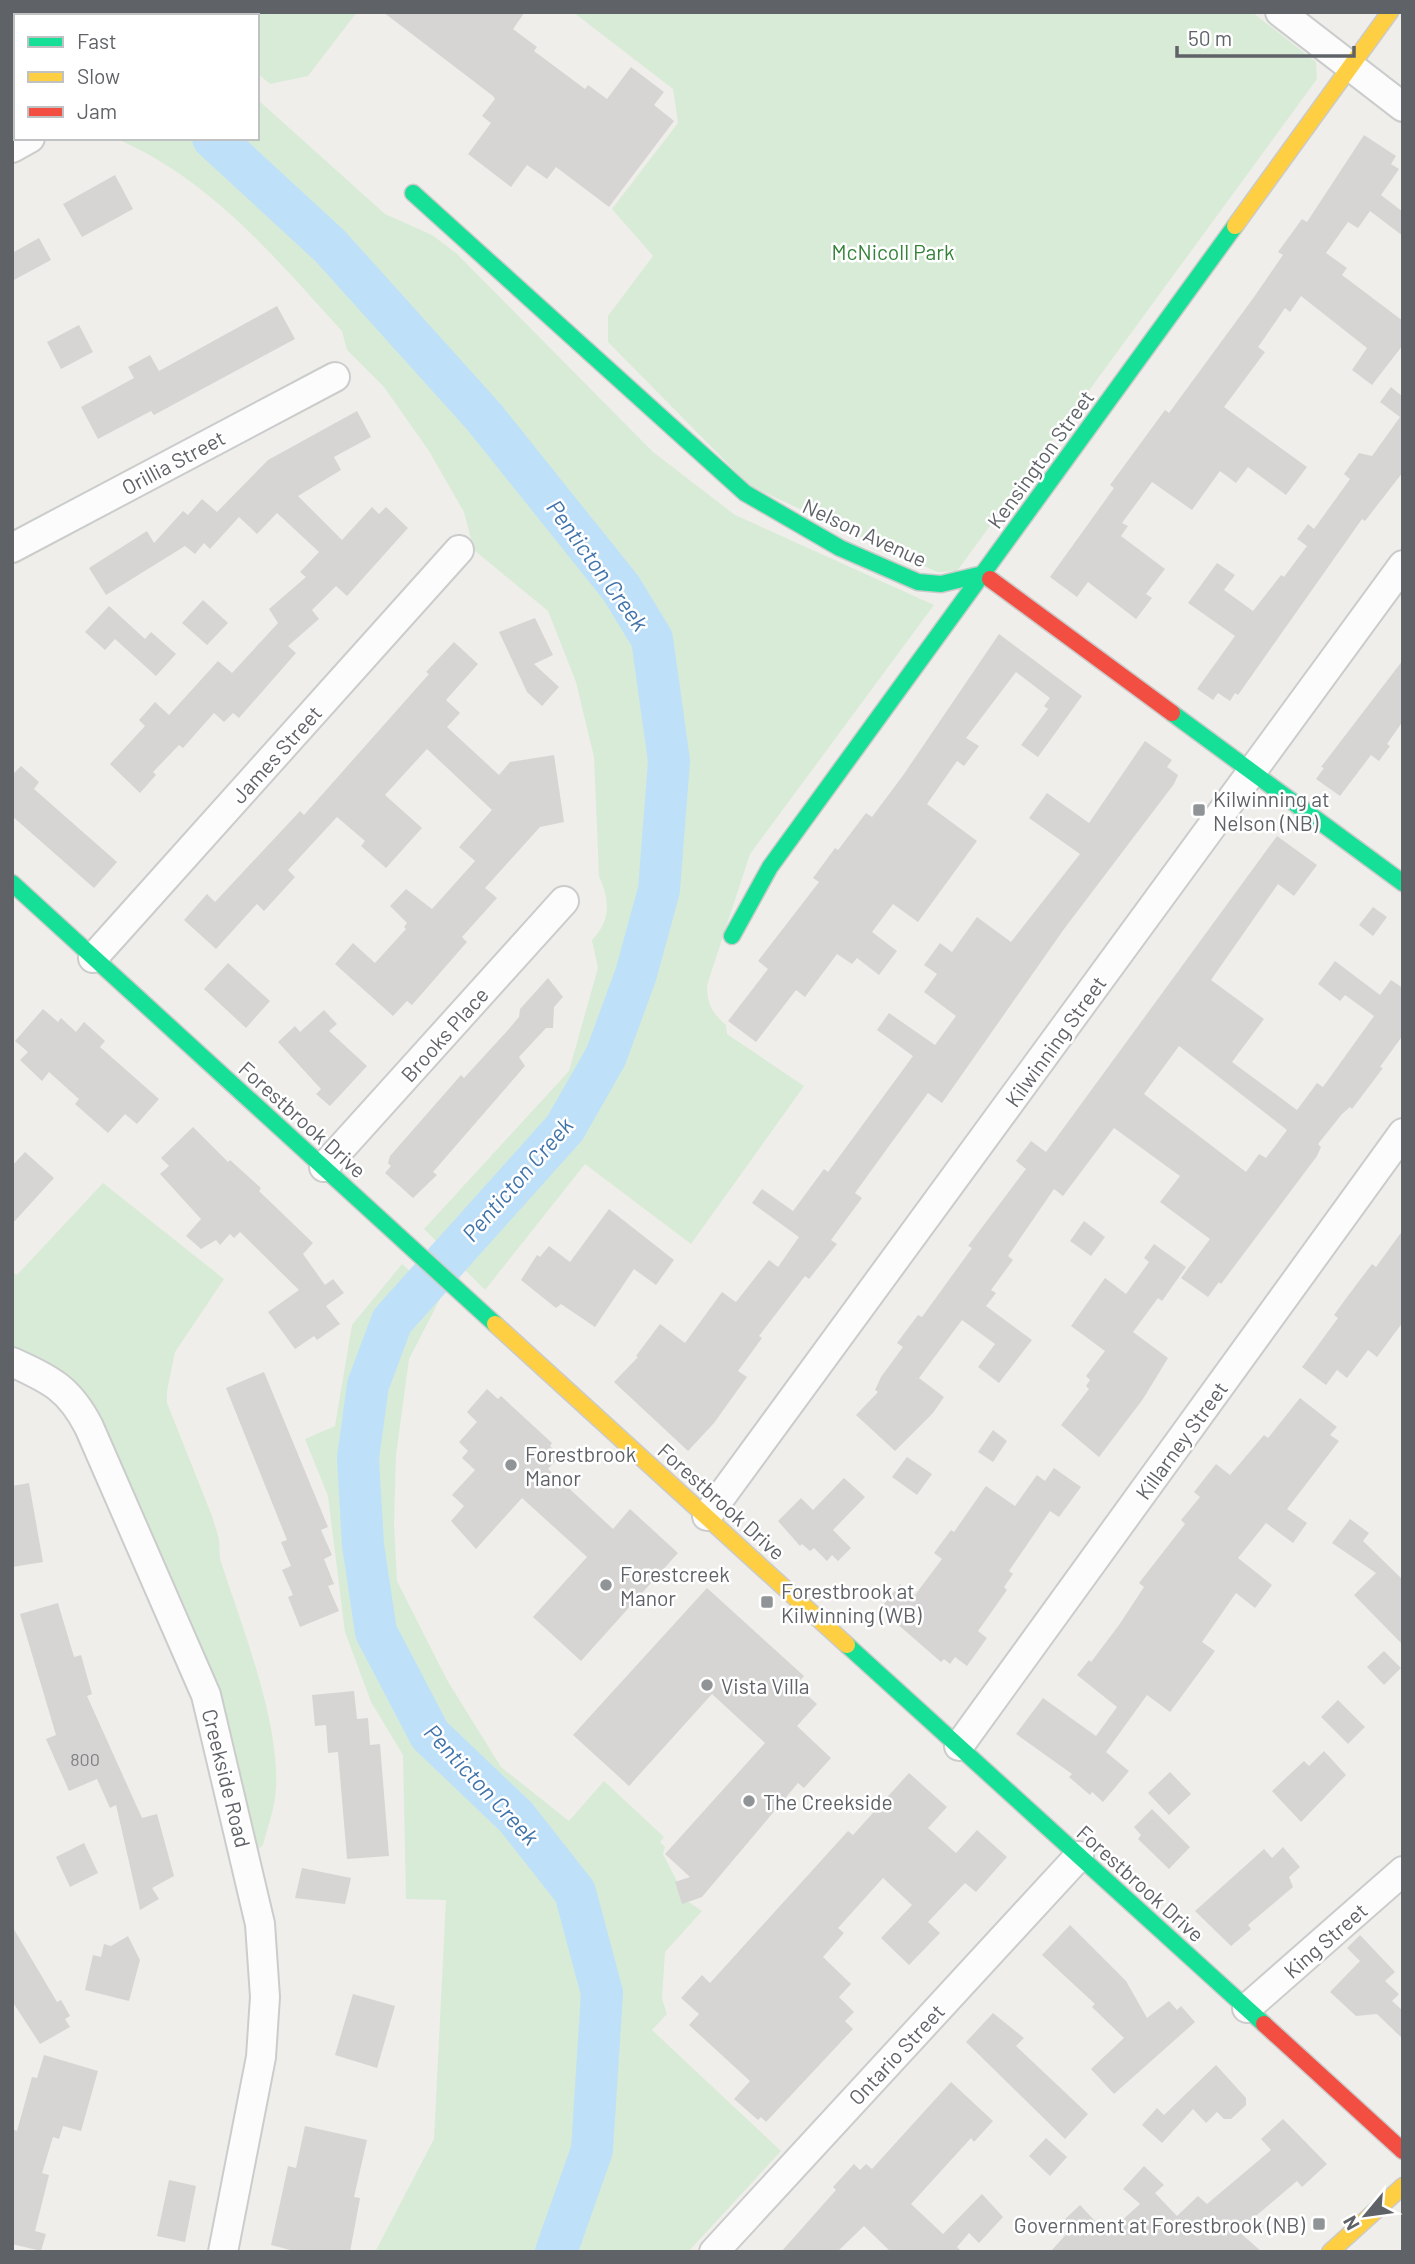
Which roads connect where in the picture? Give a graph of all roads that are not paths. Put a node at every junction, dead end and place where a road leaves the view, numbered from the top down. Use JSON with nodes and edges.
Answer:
{"nodes":[{"id":1,"x":1280,"y":12,"type":"edge"},
{"id":2,"x":1390,"y":12,"type":"edge"},
{"id":3,"x":1351,"y":67,"type":"junction"},
{"id":4,"x":1403,"y":107,"type":"edge"},
{"id":5,"x":413,"y":193,"type":"dead end"},
{"id":6,"x":335,"y":377,"type":"dead end"},
{"id":7,"x":12,"y":548,"type":"edge"},
{"id":8,"x":459,"y":550,"type":"dead end"},
{"id":9,"x":1403,"y":565,"type":"edge"},
{"id":10,"x":982,"y":574,"type":"junction"},
{"id":11,"x":1251,"y":772,"type":"junction"},
{"id":12,"x":12,"y":883,"type":"edge"},
{"id":13,"x":1403,"y":883,"type":"edge"},
{"id":14,"x":564,"y":901,"type":"dead end"},
{"id":15,"x":732,"y":936,"type":"dead end"},
{"id":16,"x":93,"y":958,"type":"junction"},
{"id":17,"x":1403,"y":1133,"type":"edge"},
{"id":18,"x":324,"y":1167,"type":"junction"},
{"id":19,"x":12,"y":1362,"type":"edge"},
{"id":20,"x":708,"y":1516,"type":"junction"},
{"id":21,"x":959,"y":1746,"type":"junction"},
{"id":22,"x":1079,"y":1856,"type":"junction"},
{"id":23,"x":1403,"y":1871,"type":"edge"},
{"id":24,"x":1247,"y":2008,"type":"junction"},
{"id":25,"x":1403,"y":2151,"type":"edge"},
{"id":26,"x":1403,"y":2186,"type":"edge"},
{"id":27,"x":223,"y":2252,"type":"edge"},
{"id":28,"x":714,"y":2252,"type":"edge"},
{"id":29,"x":1330,"y":2252,"type":"edge"}],
"edges":[{"from":1,"to":3,"type":"street"},
{"from":2,"to":3,"type":"street","name":"Kensington Street"},
{"from":3,"to":4,"type":"street"},
{"from":3,"to":10,"type":"street","name":"Kensington Street"},
{"from":5,"to":10,"type":"street","name":"Nelson Avenue"},
{"from":6,"to":7,"type":"street","name":"Orillia Street"},
{"from":8,"to":16,"type":"street","name":"James Street"},
{"from":9,"to":11,"type":"street","name":"Kilwinning Street"},
{"from":10,"to":11,"type":"street"},
{"from":10,"to":15,"type":"street","name":"Kensington Street"},
{"from":11,"to":13,"type":"street"},
{"from":11,"to":20,"type":"street","name":"Kilwinning Street"},
{"from":12,"to":16,"type":"street","name":"Forestbrook Drive"},
{"from":14,"to":18,"type":"street","name":"Brooks Place"},
{"from":16,"to":18,"type":"street","name":"Forestbrook Drive"},
{"from":17,"to":21,"type":"street","name":"Killarney Street"},
{"from":18,"to":20,"type":"street","name":"Forestbrook Drive"},
{"from":19,"to":27,"type":"street","name":"Creekside Road"},
{"from":20,"to":21,"type":"street","name":"Forestbrook Drive"},
{"from":21,"to":22,"type":"street","name":"Forestbrook Drive"},
{"from":22,"to":24,"type":"street","name":"Forestbrook Drive"},
{"from":22,"to":28,"type":"street","name":"Ontario Street"},
{"from":23,"to":24,"type":"street","name":"King Street"},
{"from":24,"to":25,"type":"street","name":"Forestbrook Drive"},
{"from":26,"to":29,"type":"street"}]}
